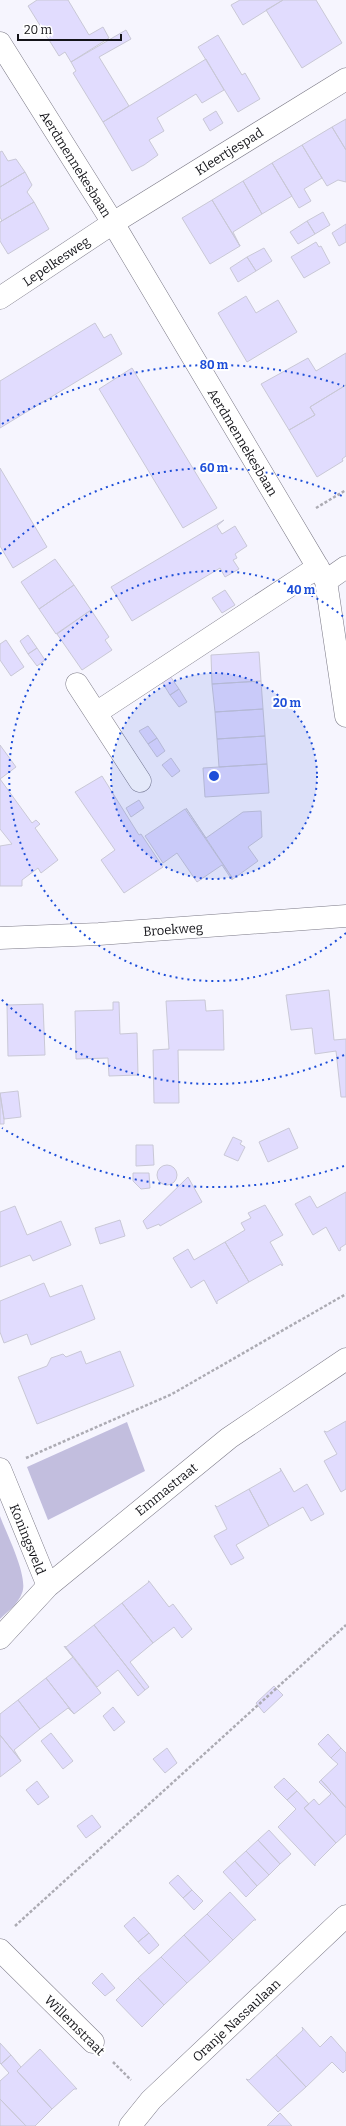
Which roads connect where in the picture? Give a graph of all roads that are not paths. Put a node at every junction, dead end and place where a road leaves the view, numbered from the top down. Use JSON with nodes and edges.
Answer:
{"nodes":[{"id":1,"x":0,"y":43,"type":"edge"},
{"id":2,"x":346,"y":80,"type":"edge"},
{"id":3,"x":113,"y":223,"type":"junction"},
{"id":4,"x":0,"y":298,"type":"edge"},
{"id":5,"x":346,"y":567,"type":"edge"},
{"id":6,"x":322,"y":574,"type":"junction"},
{"id":7,"x":77,"y":684,"type":"dead end"},
{"id":8,"x":96,"y":713,"type":"junction"},
{"id":9,"x":346,"y":716,"type":"edge"},
{"id":10,"x":140,"y":781,"type":"dead end"},
{"id":11,"x":346,"y":916,"type":"edge"},
{"id":12,"x":0,"y":938,"type":"edge"},
{"id":13,"x":346,"y":1359,"type":"edge"},
{"id":14,"x":0,"y":1470,"type":"edge"},
{"id":15,"x":48,"y":1586,"type":"junction"},
{"id":16,"x":0,"y":1638,"type":"edge"},
{"id":17,"x":344,"y":1921,"type":"edge"},
{"id":18,"x":0,"y":1950,"type":"edge"},
{"id":19,"x":93,"y":2042,"type":"road end"},
{"id":20,"x":130,"y":2126,"type":"edge"}],
"edges":[{"from":1,"to":3,"type":"street","name":"Aerdmennekesbaan"},
{"from":2,"to":3,"type":"street","name":"Kleertjespad"},
{"from":3,"to":4,"type":"street","name":"Lepelkesweg"},
{"from":3,"to":6,"type":"street","name":"Aerdmennekesbaan"},
{"from":5,"to":6,"type":"street"},
{"from":6,"to":8,"type":"street"},
{"from":6,"to":9,"type":"street","name":"Aerdmennekesbaan"},
{"from":7,"to":8,"type":"street"},
{"from":8,"to":10,"type":"street"},
{"from":11,"to":12,"type":"street","name":"Broekweg"},
{"from":13,"to":15,"type":"street","name":"Emmastraat"},
{"from":14,"to":15,"type":"street","name":"Koningsveld"},
{"from":15,"to":16,"type":"street","name":"Emmastraat"},
{"from":17,"to":20,"type":"street","name":"Oranje Nassaulaan"},
{"from":18,"to":19,"type":"street","name":"Willemstraat"}]}
